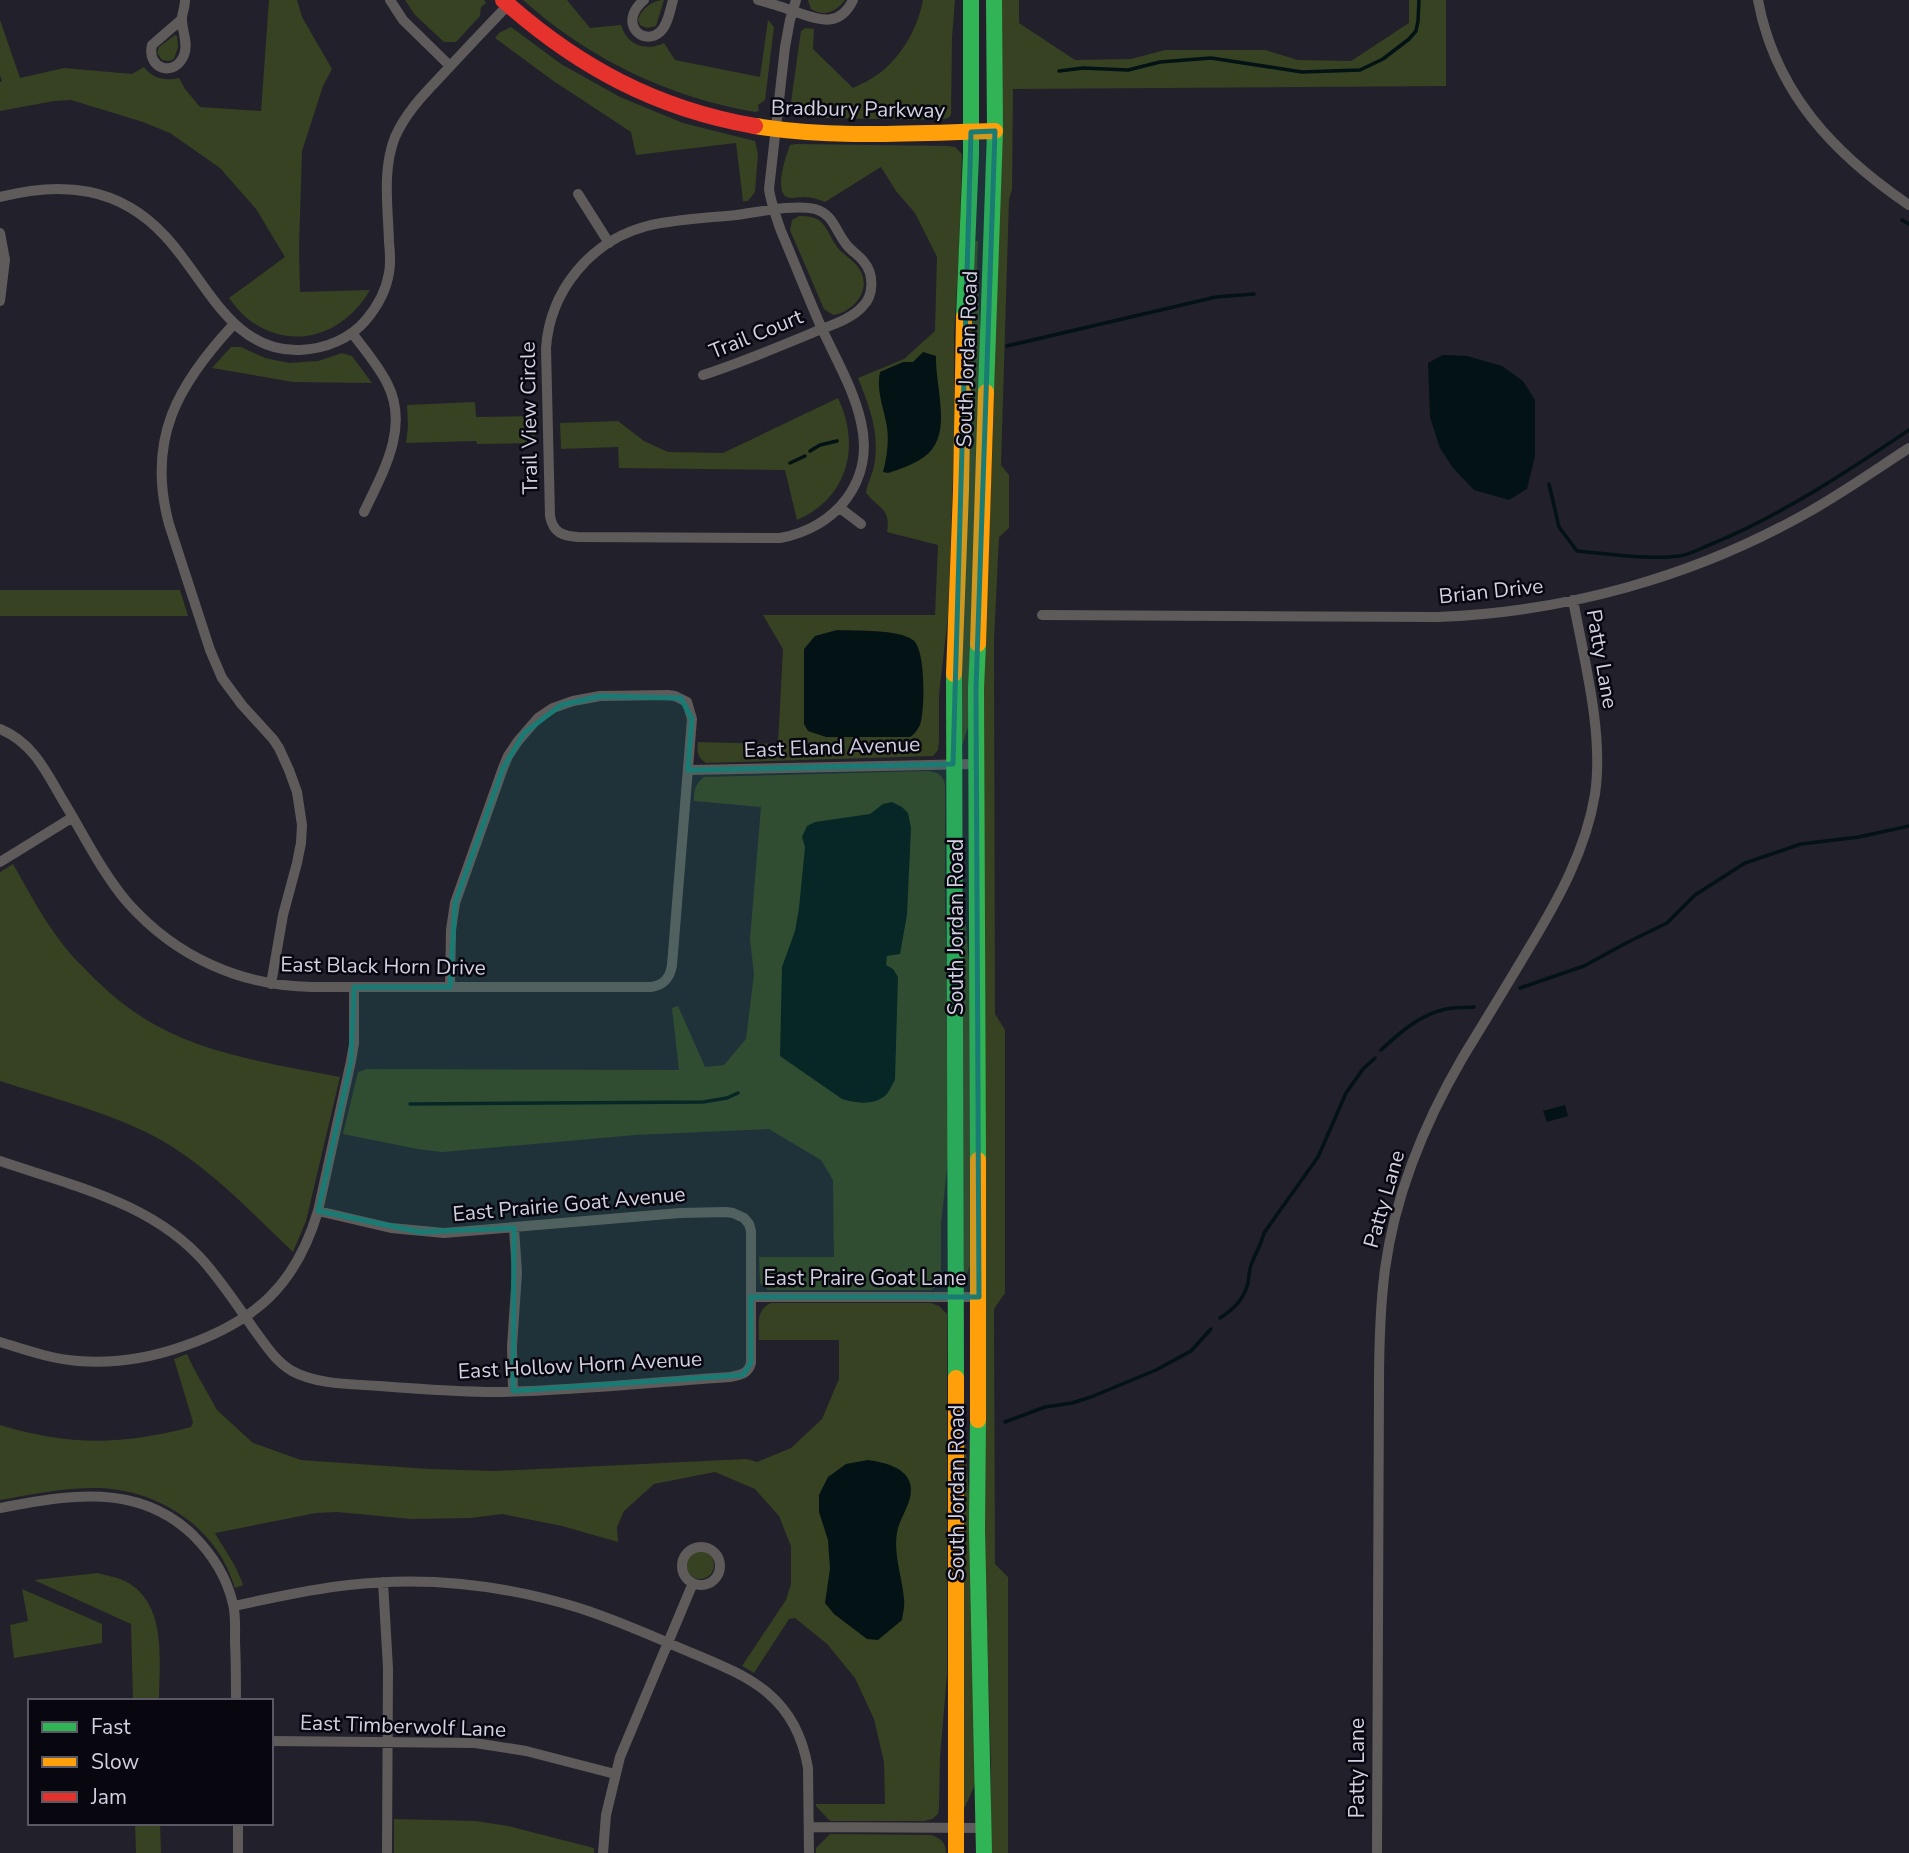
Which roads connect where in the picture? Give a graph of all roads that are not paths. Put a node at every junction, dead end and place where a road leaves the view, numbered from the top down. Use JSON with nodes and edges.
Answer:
{"nodes":[{"id":1,"x":185,"y":0,"type":"edge"},
{"id":2,"x":390,"y":0,"type":"edge"},
{"id":3,"x":644,"y":0,"type":"edge"},
{"id":4,"x":673,"y":0,"type":"edge"},
{"id":5,"x":758,"y":0,"type":"edge"},
{"id":6,"x":853,"y":0,"type":"edge"},
{"id":7,"x":971,"y":0,"type":"edge"},
{"id":8,"x":994,"y":0,"type":"edge"},
{"id":9,"x":1758,"y":0,"type":"edge"},
{"id":10,"x":505,"y":3,"type":"edge"},
{"id":11,"x":794,"y":5,"type":"edge"},
{"id":12,"x":182,"y":19,"type":"junction"},
{"id":13,"x":450,"y":66,"type":"junction"},
{"id":14,"x":775,"y":129,"type":"junction"},
{"id":15,"x":995,"y":131,"type":"junction"},
{"id":16,"x":971,"y":132,"type":"junction"},
{"id":17,"x":578,"y":194,"type":"dead end"},
{"id":18,"x":0,"y":197,"type":"edge"},
{"id":19,"x":1909,"y":205,"type":"edge"},
{"id":20,"x":774,"y":210,"type":"junction"},
{"id":21,"x":0,"y":233,"type":"edge"},
{"id":22,"x":609,"y":243,"type":"junction"},
{"id":23,"x":0,"y":301,"type":"edge"},
{"id":24,"x":234,"y":324,"type":"junction"},
{"id":25,"x":822,"y":328,"type":"junction"},
{"id":26,"x":352,"y":333,"type":"junction"},
{"id":27,"x":703,"y":375,"type":"dead end"},
{"id":28,"x":1909,"y":448,"type":"edge"},
{"id":29,"x":840,"y":508,"type":"junction"},
{"id":30,"x":364,"y":512,"type":"dead end"},
{"id":31,"x":861,"y":524,"type":"dead end"},
{"id":32,"x":1573,"y":600,"type":"junction"},
{"id":33,"x":1042,"y":615,"type":"dead end"},
{"id":34,"x":697,"y":694,"type":"dead end"},
{"id":35,"x":687,"y":702,"type":"junction"},
{"id":36,"x":0,"y":729,"type":"edge"},
{"id":37,"x":953,"y":764,"type":"junction"},
{"id":38,"x":976,"y":764,"type":"junction"},
{"id":39,"x":688,"y":770,"type":"junction"},
{"id":40,"x":73,"y":817,"type":"junction"},
{"id":41,"x":0,"y":862,"type":"edge"},
{"id":42,"x":271,"y":984,"type":"junction"},
{"id":43,"x":354,"y":987,"type":"junction"},
{"id":44,"x":450,"y":987,"type":"junction"},
{"id":45,"x":0,"y":1161,"type":"edge"},
{"id":46,"x":753,"y":1209,"type":"dead end"},
{"id":47,"x":318,"y":1211,"type":"junction"},
{"id":48,"x":744,"y":1218,"type":"junction"},
{"id":49,"x":514,"y":1228,"type":"junction"},
{"id":50,"x":751,"y":1297,"type":"junction"},
{"id":51,"x":955,"y":1297,"type":"junction"},
{"id":52,"x":978,"y":1297,"type":"junction"},
{"id":53,"x":246,"y":1318,"type":"junction"},
{"id":54,"x":0,"y":1342,"type":"edge"},
{"id":55,"x":513,"y":1391,"type":"junction"},
{"id":56,"x":0,"y":1508,"type":"edge"},
{"id":57,"x":383,"y":1582,"type":"junction"},
{"id":58,"x":693,"y":1583,"type":"dead end"},
{"id":59,"x":234,"y":1606,"type":"junction"},
{"id":60,"x":668,"y":1643,"type":"junction"},
{"id":61,"x":236,"y":1699,"type":"edge"},
{"id":62,"x":273,"y":1741,"type":"edge"},
{"id":63,"x":388,"y":1742,"type":"junction"},
{"id":64,"x":615,"y":1774,"type":"junction"},
{"id":65,"x":238,"y":1825,"type":"edge"},
{"id":66,"x":809,"y":1827,"type":"junction"},
{"id":67,"x":956,"y":1828,"type":"junction"},
{"id":68,"x":984,"y":1828,"type":"junction"},
{"id":69,"x":238,"y":1853,"type":"edge"},
{"id":70,"x":387,"y":1853,"type":"edge"},
{"id":71,"x":603,"y":1853,"type":"edge"},
{"id":72,"x":808,"y":1853,"type":"edge"},
{"id":73,"x":956,"y":1853,"type":"edge"},
{"id":74,"x":984,"y":1853,"type":"edge"},
{"id":75,"x":1377,"y":1853,"type":"edge"}],
"edges":[{"from":1,"to":12,"type":"street"},
{"from":2,"to":13,"type":"street"},
{"from":3,"to":4,"type":"street"},
{"from":5,"to":11,"type":"street"},
{"from":6,"to":11,"type":"street"},
{"from":7,"to":16,"type":"main road","name":"South Jordan Road"},
{"from":8,"to":15,"type":"main road","name":"South Jordan Road"},
{"from":9,"to":19,"type":"street"},
{"from":10,"to":13,"type":"street"},
{"from":10,"to":14,"type":"main road","name":"Bradbury Parkway"},
{"from":11,"to":14,"type":"street","name":"Trail View Circle"},
{"from":12,"to":12,"type":"street"},
{"from":13,"to":26,"type":"street"},
{"from":14,"to":16,"type":"main road","name":"Bradbury Parkway"},
{"from":14,"to":20,"type":"street","name":"Trail View Circle"},
{"from":15,"to":16,"type":"main road","name":"Bradbury Parkway"},
{"from":15,"to":38,"type":"main road","name":"South Jordan Road"},
{"from":16,"to":37,"type":"main road","name":"South Jordan Road"},
{"from":17,"to":22,"type":"street"},
{"from":18,"to":24,"type":"street"},
{"from":20,"to":22,"type":"street","name":"Trail View Circle"},
{"from":20,"to":25,"type":"street","name":"Trail View Circle"},
{"from":20,"to":25,"type":"street","name":"Trail View Circle"},
{"from":21,"to":23,"type":"street"},
{"from":22,"to":29,"type":"street","name":"Trail View Circle"},
{"from":24,"to":26,"type":"street"},
{"from":24,"to":42,"type":"street"},
{"from":25,"to":27,"type":"street","name":"Trail Court"},
{"from":25,"to":29,"type":"street","name":"Trail View Circle"},
{"from":26,"to":30,"type":"street"},
{"from":28,"to":32,"type":"street","name":"Brian Drive"},
{"from":29,"to":31,"type":"street"},
{"from":32,"to":33,"type":"street","name":"Brian Drive"},
{"from":32,"to":75,"type":"street","name":"Patty Lane"},
{"from":34,"to":35,"type":"street"},
{"from":35,"to":39,"type":"street","name":"East Black Horn Drive"},
{"from":35,"to":44,"type":"street"},
{"from":36,"to":40,"type":"street","name":"East Black Horn Drive"},
{"from":37,"to":38,"type":"street","name":"East Eland Avenue"},
{"from":37,"to":39,"type":"street","name":"East Eland Avenue"},
{"from":37,"to":51,"type":"main road","name":"South Jordan Road"},
{"from":38,"to":52,"type":"main road","name":"South Jordan Road"},
{"from":39,"to":44,"type":"street","name":"East Black Horn Drive"},
{"from":40,"to":41,"type":"street"},
{"from":40,"to":42,"type":"street","name":"East Black Horn Drive"},
{"from":42,"to":43,"type":"street","name":"East Black Horn Drive"},
{"from":43,"to":44,"type":"street","name":"East Black Horn Drive"},
{"from":43,"to":47,"type":"street"},
{"from":45,"to":53,"type":"street","name":"East Hollow Horn Avenue"},
{"from":46,"to":48,"type":"street"},
{"from":47,"to":49,"type":"street","name":"East Prairie Goat Avenue"},
{"from":47,"to":53,"type":"street"},
{"from":48,"to":49,"type":"street","name":"East Prairie Goat Avenue"},
{"from":48,"to":50,"type":"street"},
{"from":49,"to":55,"type":"street"},
{"from":50,"to":51,"type":"street","name":"East Praire Goat Lane"},
{"from":50,"to":55,"type":"street","name":"East Hollow Horn Avenue"},
{"from":51,"to":52,"type":"street","name":"East Praire Goat Lane"},
{"from":51,"to":67,"type":"main road","name":"South Jordan Road"},
{"from":52,"to":68,"type":"main road","name":"South Jordan Road"},
{"from":53,"to":54,"type":"street"},
{"from":53,"to":55,"type":"street","name":"East Hollow Horn Avenue"},
{"from":56,"to":59,"type":"street"},
{"from":57,"to":59,"type":"street"},
{"from":57,"to":60,"type":"street"},
{"from":57,"to":63,"type":"street"},
{"from":58,"to":60,"type":"street"},
{"from":59,"to":61,"type":"street"},
{"from":60,"to":64,"type":"street"},
{"from":60,"to":66,"type":"street"},
{"from":62,"to":63,"type":"street","name":"East Timberwolf Lane"},
{"from":63,"to":64,"type":"street","name":"East Timberwolf Lane"},
{"from":63,"to":70,"type":"street"},
{"from":64,"to":71,"type":"street"},
{"from":65,"to":69,"type":"street"},
{"from":66,"to":67,"type":"street"},
{"from":66,"to":72,"type":"street"},
{"from":67,"to":68,"type":"street"},
{"from":67,"to":73,"type":"main road","name":"South Jordan Road"},
{"from":68,"to":74,"type":"main road","name":"South Jordan Road"}]}
